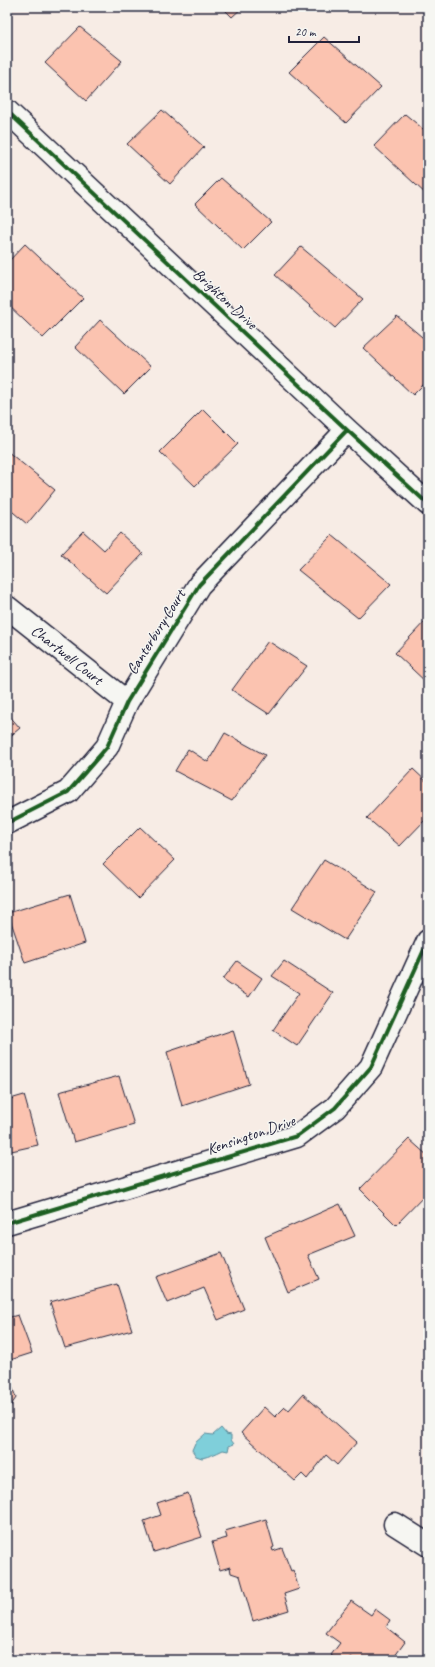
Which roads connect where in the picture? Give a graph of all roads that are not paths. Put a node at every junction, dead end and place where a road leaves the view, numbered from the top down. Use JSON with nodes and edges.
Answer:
{"nodes":[{"id":1,"x":7,"y":112,"type":"edge"},
{"id":2,"x":347,"y":430,"type":"junction"},
{"id":3,"x":428,"y":504,"type":"edge"},
{"id":4,"x":7,"y":607,"type":"edge"},
{"id":5,"x":127,"y":702,"type":"junction"},
{"id":6,"x":7,"y":823,"type":"edge"},
{"id":7,"x":428,"y":941,"type":"edge"},
{"id":8,"x":7,"y":1223,"type":"edge"},
{"id":9,"x":395,"y":1524,"type":"dead end"},
{"id":10,"x":428,"y":1545,"type":"edge"}],
"edges":[{"from":1,"to":2,"type":"street","name":"Brighton Drive"},
{"from":2,"to":3,"type":"street","name":"Brighton Drive"},
{"from":2,"to":5,"type":"street","name":"Canterbury Court"},
{"from":4,"to":5,"type":"street","name":"Chartwell Court"},
{"from":5,"to":6,"type":"street","name":"Canterbury Court"},
{"from":7,"to":8,"type":"street","name":"Kensington Drive"},
{"from":9,"to":10,"type":"street"}]}
